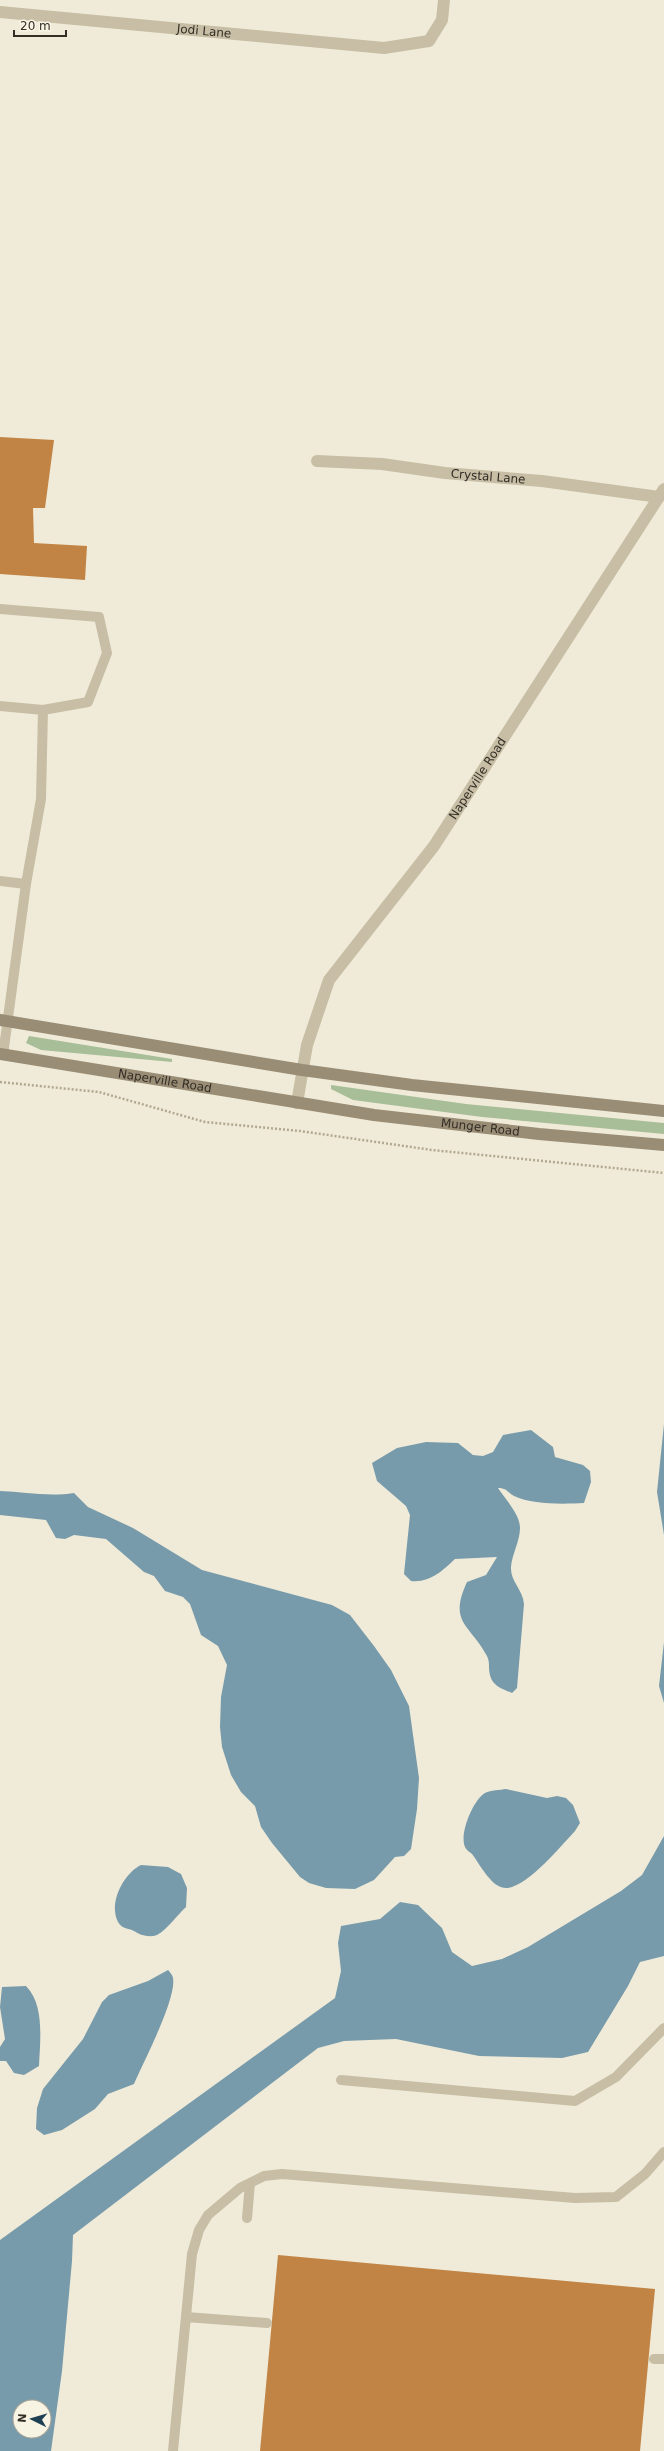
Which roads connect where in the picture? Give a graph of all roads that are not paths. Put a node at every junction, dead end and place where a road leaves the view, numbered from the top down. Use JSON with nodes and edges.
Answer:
{"nodes":[{"id":1,"x":444,"y":0,"type":"edge"},
{"id":2,"x":0,"y":12,"type":"edge"},
{"id":3,"x":317,"y":461,"type":"dead end"},
{"id":4,"x":661,"y":493,"type":"edge"},
{"id":5,"x":0,"y":610,"type":"edge"},
{"id":6,"x":0,"y":706,"type":"edge"},
{"id":7,"x":43,"y":710,"type":"junction"},
{"id":8,"x":0,"y":881,"type":"edge"},
{"id":9,"x":26,"y":884,"type":"junction"},
{"id":10,"x":4,"y":1021,"type":"edge"},
{"id":11,"x":1,"y":1054,"type":"edge"},
{"id":12,"x":302,"y":1070,"type":"junction"},
{"id":13,"x":297,"y":1103,"type":"junction"},
{"id":14,"x":664,"y":1111,"type":"edge"},
{"id":15,"x":664,"y":1145,"type":"edge"},
{"id":16,"x":664,"y":2028,"type":"edge"},
{"id":17,"x":341,"y":2080,"type":"dead end"},
{"id":18,"x":664,"y":2152,"type":"edge"},
{"id":19,"x":250,"y":2183,"type":"junction"},
{"id":20,"x":247,"y":2218,"type":"dead end"},
{"id":21,"x":186,"y":2317,"type":"junction"},
{"id":22,"x":267,"y":2323,"type":"dead end"},
{"id":23,"x":173,"y":2451,"type":"edge"}],
"edges":[{"from":1,"to":2,"type":"street","name":"Jodi Lane"},
{"from":3,"to":4,"type":"street","name":"Crystal Lane"},
{"from":4,"to":12,"type":"street","name":"Naperville Road"},
{"from":5,"to":7,"type":"lane"},
{"from":6,"to":7,"type":"lane"},
{"from":7,"to":9,"type":"lane"},
{"from":8,"to":9,"type":"lane"},
{"from":9,"to":10,"type":"lane"},
{"from":10,"to":11,"type":"lane"},
{"from":10,"to":12,"type":"street"},
{"from":11,"to":13,"type":"street","name":"Naperville Road"},
{"from":12,"to":13,"type":"street","name":"Naperville Road"},
{"from":12,"to":14,"type":"street"},
{"from":13,"to":15,"type":"street","name":"Munger Road"},
{"from":16,"to":17,"type":"lane"},
{"from":18,"to":19,"type":"lane"},
{"from":19,"to":20,"type":"lane"},
{"from":19,"to":21,"type":"lane"},
{"from":21,"to":22,"type":"lane"},
{"from":21,"to":23,"type":"lane"}]}
